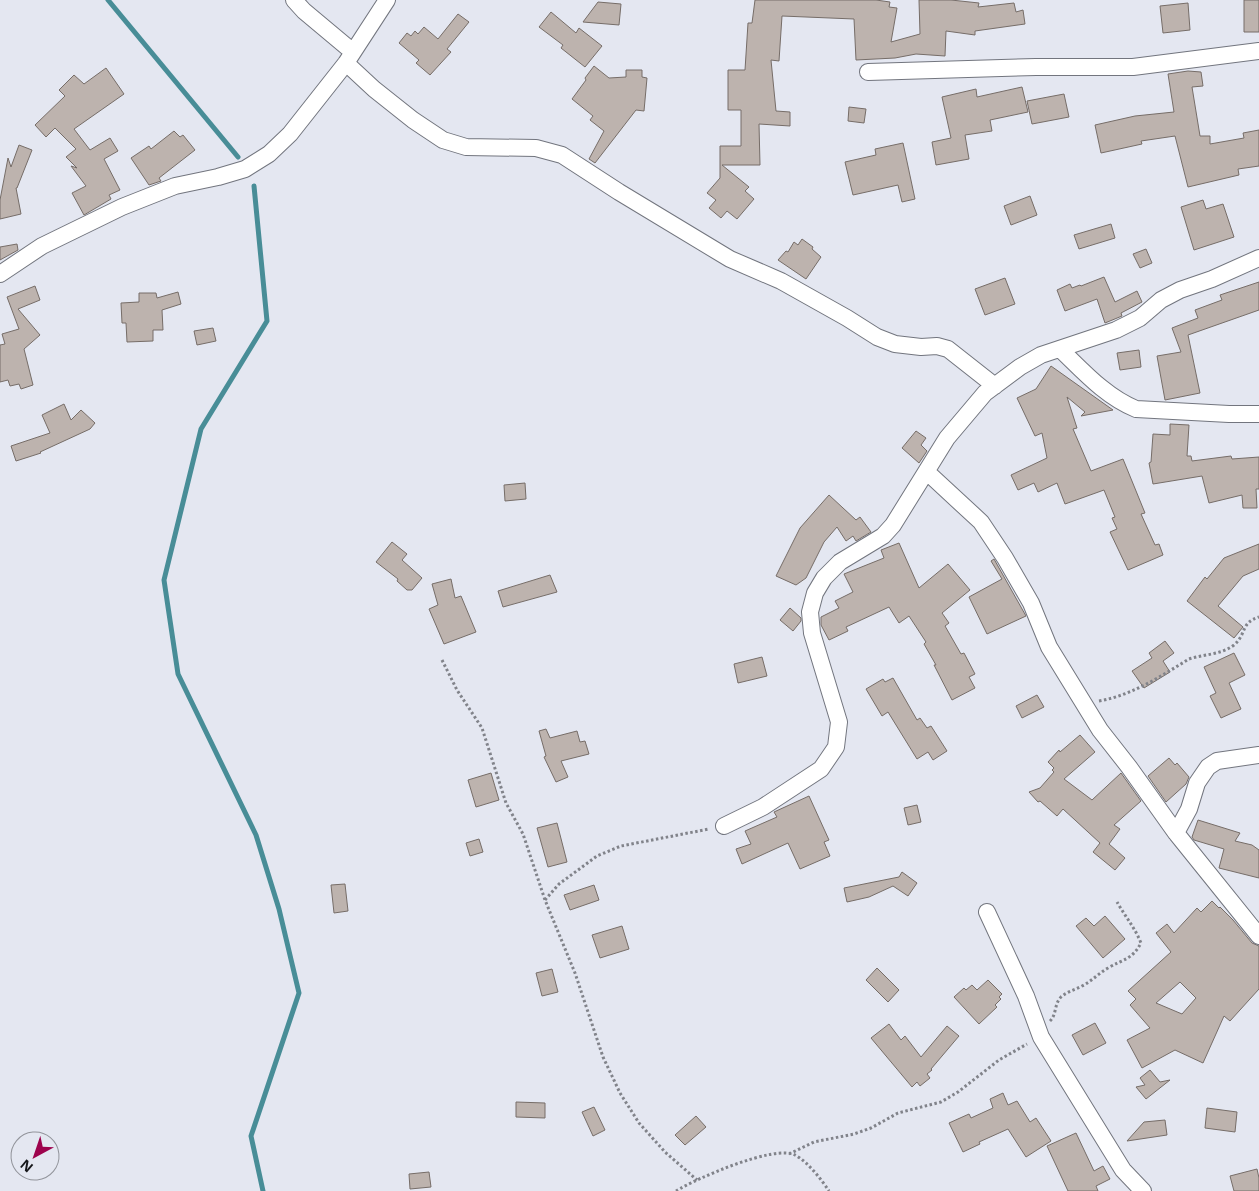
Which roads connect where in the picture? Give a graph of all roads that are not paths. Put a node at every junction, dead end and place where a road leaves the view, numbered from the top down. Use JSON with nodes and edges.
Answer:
{"nodes":[{"id":1,"x":294,"y":0,"type":"edge"},
{"id":2,"x":387,"y":0,"type":"edge"},
{"id":3,"x":1259,"y":51,"type":"edge"},
{"id":4,"x":350,"y":58,"type":"junction"},
{"id":5,"x":868,"y":72,"type":"dead end"},
{"id":6,"x":1259,"y":258,"type":"edge"},
{"id":7,"x":0,"y":274,"type":"edge"},
{"id":8,"x":1060,"y":349,"type":"junction"},
{"id":9,"x":995,"y":386,"type":"junction"},
{"id":10,"x":1259,"y":414,"type":"edge"},
{"id":11,"x":926,"y":472,"type":"junction"},
{"id":12,"x":1259,"y":755,"type":"edge"},
{"id":13,"x":724,"y":826,"type":"road end"},
{"id":14,"x":1176,"y":833,"type":"junction"},
{"id":15,"x":987,"y":912,"type":"dead end"},
{"id":16,"x":1259,"y":936,"type":"edge"},
{"id":17,"x":1143,"y":1191,"type":"edge"}],
"edges":[{"from":1,"to":4,"type":"street"},
{"from":2,"to":4,"type":"street"},
{"from":3,"to":5,"type":"street"},
{"from":4,"to":7,"type":"street"},
{"from":4,"to":9,"type":"street"},
{"from":6,"to":8,"type":"street"},
{"from":8,"to":9,"type":"street"},
{"from":8,"to":10,"type":"street"},
{"from":9,"to":11,"type":"street"},
{"from":11,"to":13,"type":"street"},
{"from":11,"to":14,"type":"street"},
{"from":12,"to":14,"type":"street"},
{"from":14,"to":16,"type":"street"},
{"from":15,"to":17,"type":"street"}]}
